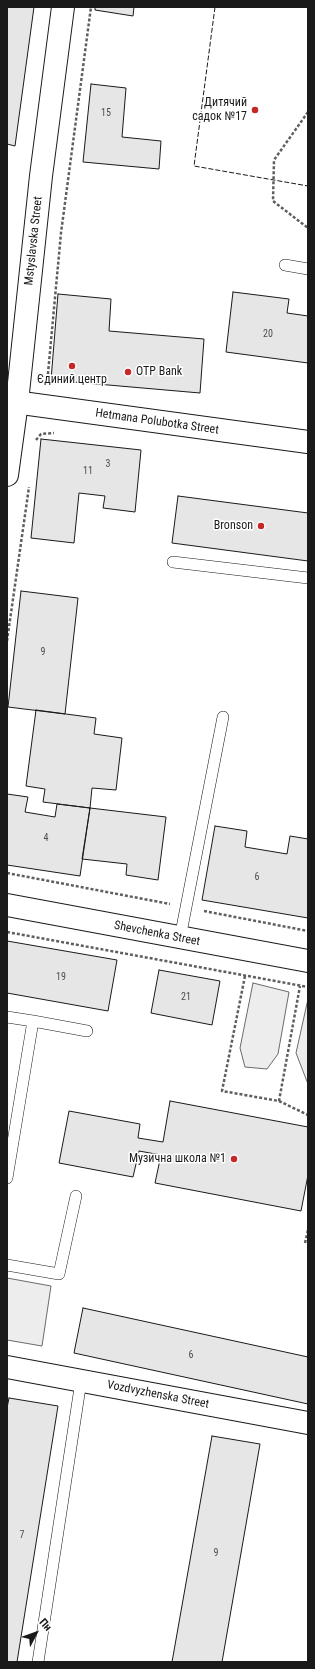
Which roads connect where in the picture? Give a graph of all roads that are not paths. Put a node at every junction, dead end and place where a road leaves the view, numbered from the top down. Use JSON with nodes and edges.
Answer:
{"nodes":[{"id":1,"x":63,"y":7,"type":"edge"},
{"id":2,"x":285,"y":265,"type":"dead end"},
{"id":3,"x":308,"y":269,"type":"edge"},
{"id":4,"x":12,"y":401,"type":"edge"},
{"id":5,"x":308,"y":442,"type":"edge"},
{"id":6,"x":7,"y":475,"type":"edge"},
{"id":7,"x":173,"y":562,"type":"dead end"},
{"id":8,"x":308,"y":578,"type":"edge"},
{"id":9,"x":223,"y":717,"type":"dead end"},
{"id":10,"x":7,"y":905,"type":"edge"},
{"id":11,"x":180,"y":938,"type":"junction"},
{"id":12,"x":308,"y":961,"type":"edge"},
{"id":13,"x":7,"y":1017,"type":"edge"},
{"id":14,"x":33,"y":1022,"type":"junction"},
{"id":15,"x":87,"y":1031,"type":"dead end"},
{"id":16,"x":7,"y":1178,"type":"edge"},
{"id":17,"x":76,"y":1196,"type":"dead end"},
{"id":18,"x":7,"y":1265,"type":"edge"},
{"id":19,"x":7,"y":1367,"type":"edge"},
{"id":20,"x":80,"y":1381,"type":"junction"},
{"id":21,"x":308,"y":1423,"type":"edge"},
{"id":22,"x":38,"y":1662,"type":"edge"}],
"edges":[{"from":1,"to":4,"type":"street","name":"Mstyslavska Street"},
{"from":2,"to":3,"type":"lane"},
{"from":4,"to":5,"type":"street","name":"Hetmana Polubotka Street"},
{"from":4,"to":6,"type":"street","name":"Mstyslavska Street"},
{"from":7,"to":8,"type":"lane"},
{"from":9,"to":11,"type":"lane"},
{"from":10,"to":11,"type":"street","name":"Shevchenka Street"},
{"from":11,"to":12,"type":"street","name":"Shevchenka Street"},
{"from":13,"to":14,"type":"lane"},
{"from":14,"to":15,"type":"lane"},
{"from":14,"to":16,"type":"lane"},
{"from":17,"to":18,"type":"lane"},
{"from":19,"to":20,"type":"street","name":"Vozdvyzhenska Street"},
{"from":20,"to":21,"type":"street","name":"Vozdvyzhenska Street"},
{"from":20,"to":22,"type":"lane"}]}
